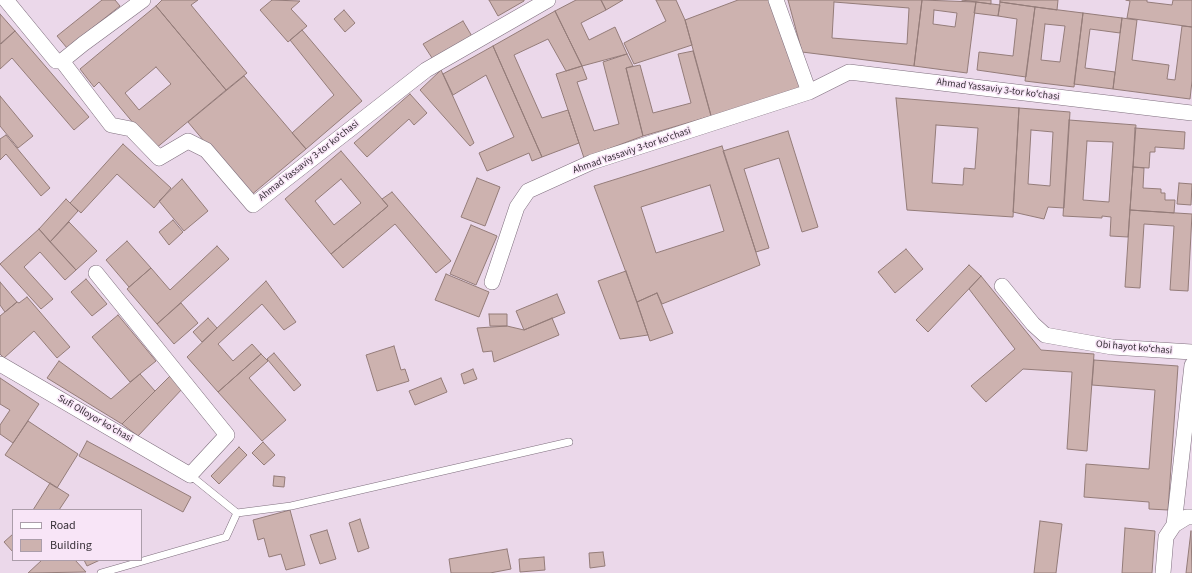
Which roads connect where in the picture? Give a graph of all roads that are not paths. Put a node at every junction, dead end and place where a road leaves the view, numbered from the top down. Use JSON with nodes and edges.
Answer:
{"nodes":[{"id":1,"x":6,"y":0,"type":"edge"},
{"id":2,"x":143,"y":0,"type":"edge"},
{"id":3,"x":548,"y":0,"type":"edge"},
{"id":4,"x":776,"y":0,"type":"edge"},
{"id":5,"x":62,"y":61,"type":"junction"},
{"id":6,"x":809,"y":92,"type":"junction"},
{"id":7,"x":1192,"y":114,"type":"edge"},
{"id":8,"x":96,"y":273,"type":"dead end"},
{"id":9,"x":492,"y":282,"type":"dead end"},
{"id":10,"x":1002,"y":286,"type":"dead end"},
{"id":11,"x":1192,"y":352,"type":"edge"},
{"id":12,"x":0,"y":364,"type":"edge"},
{"id":13,"x":1192,"y":364,"type":"edge"},
{"id":14,"x":569,"y":442,"type":"dead end"},
{"id":15,"x":190,"y":475,"type":"junction"},
{"id":16,"x":237,"y":513,"type":"junction"},
{"id":17,"x":1192,"y":517,"type":"edge"},
{"id":18,"x":1174,"y":525,"type":"junction"},
{"id":19,"x":142,"y":560,"type":"edge"},
{"id":20,"x":138,"y":561,"type":"edge"},
{"id":21,"x":101,"y":573,"type":"edge"},
{"id":22,"x":1163,"y":573,"type":"edge"}],
"edges":[{"from":1,"to":5,"type":"street"},
{"from":2,"to":5,"type":"street"},
{"from":3,"to":5,"type":"street","name":"Ahmad Yassaviy 3-tor koʻchasi"},
{"from":4,"to":6,"type":"street"},
{"from":6,"to":7,"type":"street","name":"Ahmad Yassaviy 3-tor koʻchasi"},
{"from":6,"to":9,"type":"street","name":"Ahmad Yassaviy 3-tor koʻchasi"},
{"from":8,"to":15,"type":"street"},
{"from":10,"to":11,"type":"street","name":"Obi hayot koʻchasi"},
{"from":12,"to":15,"type":"street","name":"Sufi Olloyor koʻchasi"},
{"from":13,"to":18,"type":"street"},
{"from":14,"to":16,"type":"lane"},
{"from":15,"to":16,"type":"lane"},
{"from":16,"to":19,"type":"lane"},
{"from":17,"to":18,"type":"street"},
{"from":18,"to":22,"type":"street"},
{"from":20,"to":21,"type":"lane"}]}
